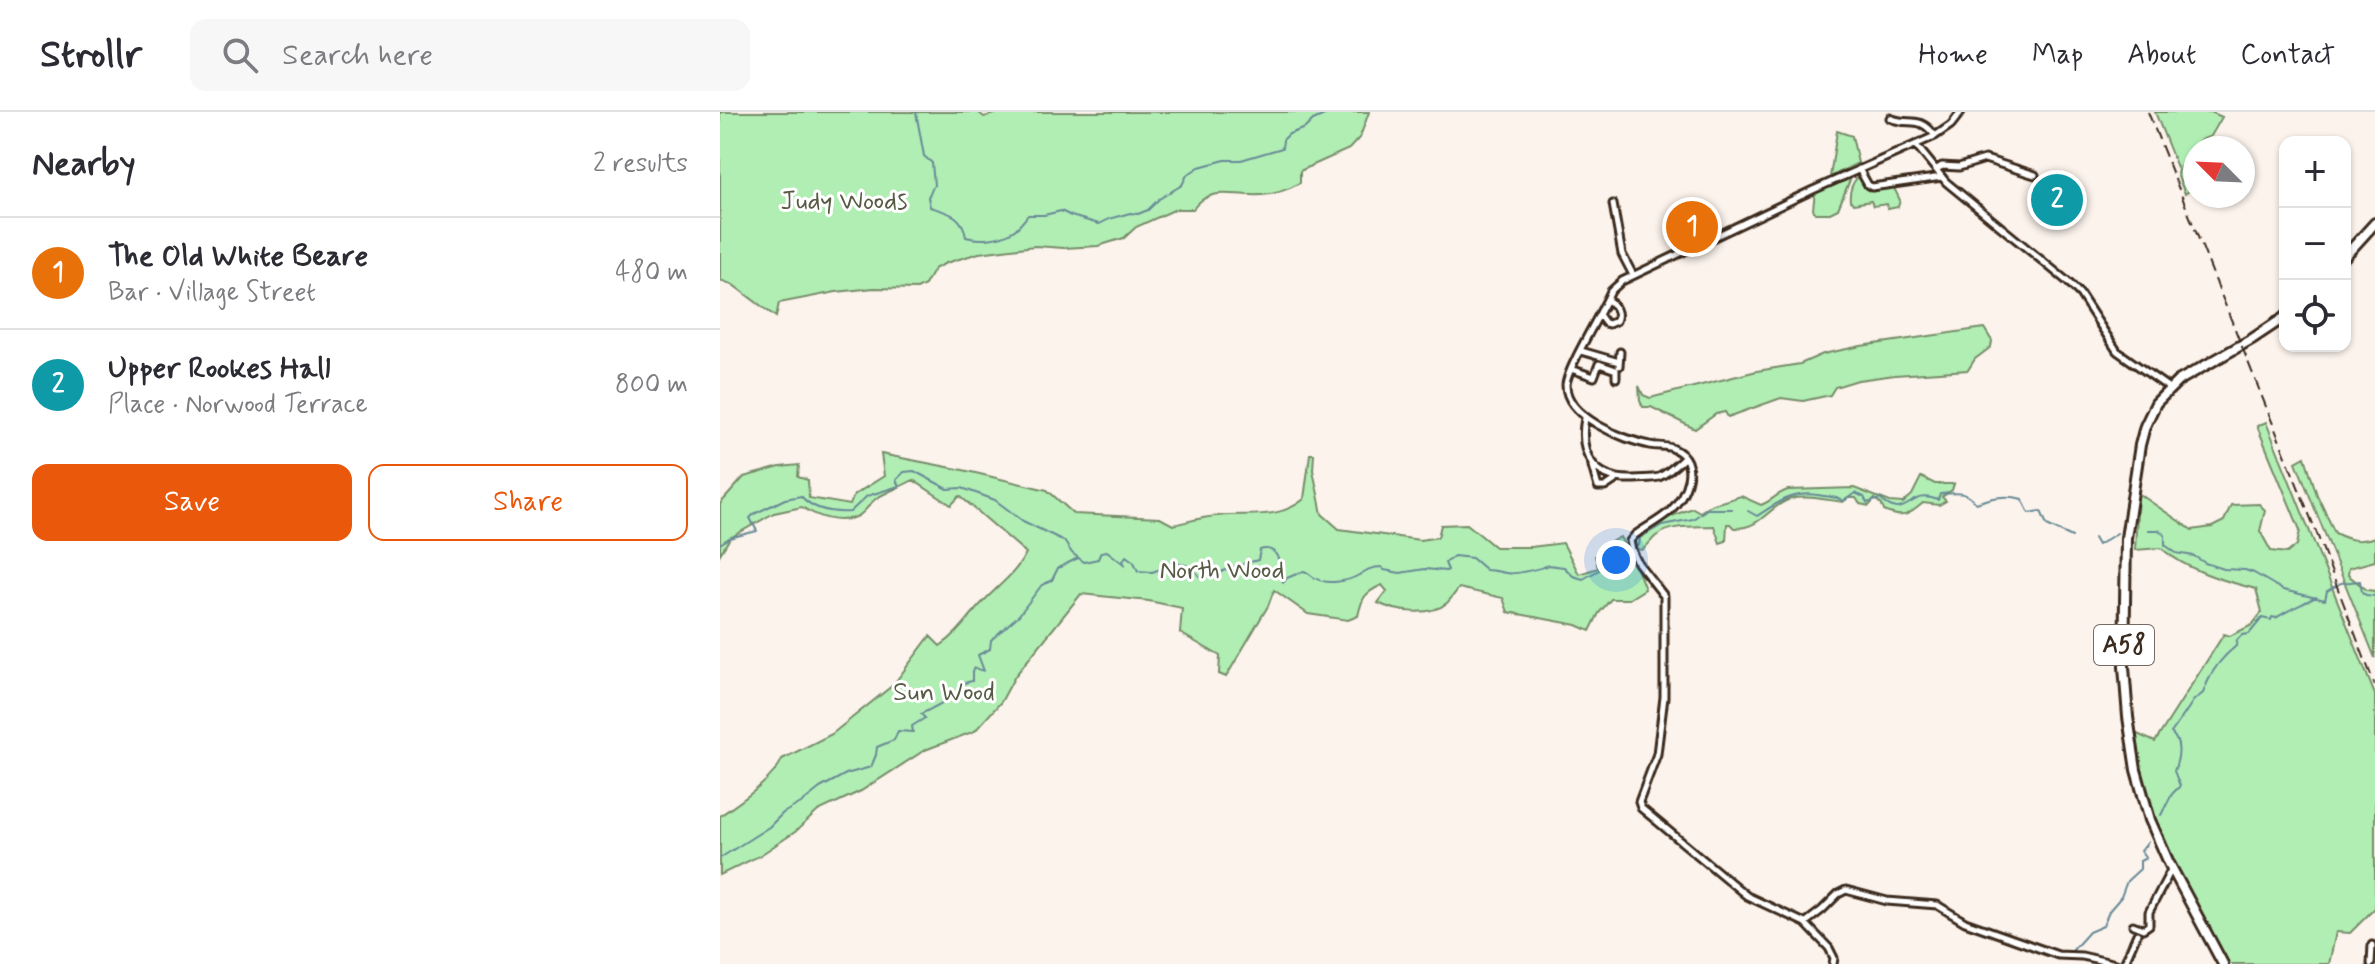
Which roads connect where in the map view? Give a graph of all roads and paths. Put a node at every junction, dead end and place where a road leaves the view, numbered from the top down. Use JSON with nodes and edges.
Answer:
{"nodes":[{"id":1,"x":1961,"y":112,"type":"edge"},
{"id":2,"x":1890,"y":118,"type":"dead end"},
{"id":3,"x":1935,"y":136,"type":"junction"},
{"id":4,"x":1916,"y":145,"type":"junction"},
{"id":5,"x":1859,"y":169,"type":"junction"},
{"id":6,"x":1937,"y":169,"type":"junction"},
{"id":7,"x":2035,"y":175,"type":"dead end"},
{"id":8,"x":1942,"y":177,"type":"junction"},
{"id":9,"x":1613,"y":204,"type":"dead end"},
{"id":10,"x":2375,"y":223,"type":"edge"},
{"id":11,"x":2351,"y":249,"type":"edge"},
{"id":12,"x":1633,"y":275,"type":"junction"},
{"id":13,"x":1607,"y":300,"type":"junction"},
{"id":14,"x":1600,"y":316,"type":"junction"},
{"id":15,"x":2279,"y":322,"type":"edge"},
{"id":16,"x":1581,"y":351,"type":"junction"},
{"id":17,"x":1620,"y":352,"type":"dead end"},
{"id":18,"x":1571,"y":369,"type":"junction"},
{"id":19,"x":1616,"y":378,"type":"dead end"},
{"id":20,"x":2169,"y":388,"type":"junction"},
{"id":21,"x":1585,"y":418,"type":"junction"},
{"id":22,"x":1684,"y":458,"type":"junction"},
{"id":23,"x":1592,"y":465,"type":"junction"},
{"id":24,"x":1617,"y":479,"type":"junction"},
{"id":25,"x":2172,"y":868,"type":"junction"},
{"id":26,"x":1805,"y":923,"type":"junction"},
{"id":27,"x":2133,"y":925,"type":"dead end"},
{"id":28,"x":2137,"y":934,"type":"dead end"},
{"id":29,"x":2372,"y":945,"type":"dead end"},
{"id":30,"x":1833,"y":964,"type":"edge"},
{"id":31,"x":2116,"y":964,"type":"edge"},
{"id":32,"x":2124,"y":964,"type":"edge"},
{"id":33,"x":2223,"y":964,"type":"edge"},
{"id":34,"x":2371,"y":964,"type":"edge"}],
"edges":[{"from":1,"to":3,"type":"street"},
{"from":2,"to":3,"type":"street"},
{"from":3,"to":4,"type":"street"},
{"from":4,"to":5,"type":"street"},
{"from":4,"to":6,"type":"street"},
{"from":5,"to":8,"type":"street"},
{"from":5,"to":12,"type":"street"},
{"from":6,"to":7,"type":"street"},
{"from":6,"to":8,"type":"street"},
{"from":8,"to":20,"type":"street"},
{"from":9,"to":12,"type":"street"},
{"from":10,"to":11,"type":"highway"},
{"from":12,"to":13,"type":"street"},
{"from":13,"to":14,"type":"street"},
{"from":13,"to":14,"type":"street"},
{"from":14,"to":16,"type":"street"},
{"from":15,"to":20,"type":"highway","number":"A58"},
{"from":16,"to":17,"type":"street"},
{"from":16,"to":18,"type":"street"},
{"from":18,"to":19,"type":"street"},
{"from":18,"to":21,"type":"street"},
{"from":20,"to":25,"type":"highway","number":"A58"},
{"from":21,"to":22,"type":"street"},
{"from":21,"to":23,"type":"street"},
{"from":22,"to":24,"type":"street"},
{"from":22,"to":26,"type":"street"},
{"from":23,"to":24,"type":"street"},
{"from":23,"to":24,"type":"street"},
{"from":25,"to":27,"type":"street"},
{"from":25,"to":33,"type":"highway","number":"A58"},
{"from":26,"to":30,"type":"street"},
{"from":26,"to":31,"type":"street"},
{"from":28,"to":32,"type":"street"},
{"from":29,"to":34,"type":"street"}]}
